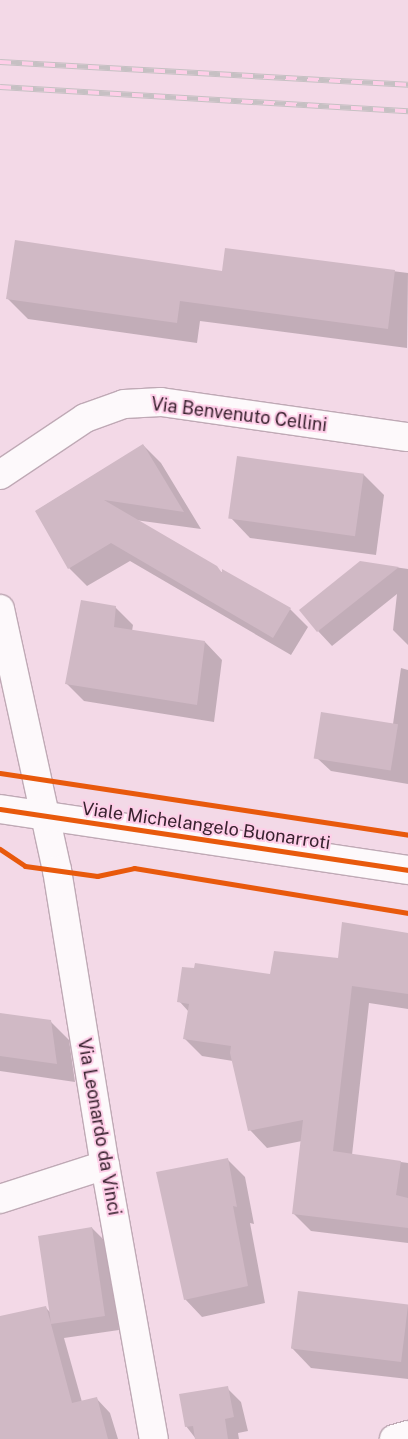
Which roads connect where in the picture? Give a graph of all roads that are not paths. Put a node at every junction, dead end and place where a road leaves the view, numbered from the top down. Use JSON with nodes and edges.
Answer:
{"nodes":[{"id":1,"x":408,"y":437,"type":"edge"},
{"id":2,"x":0,"y":475,"type":"edge"},
{"id":3,"x":0,"y":609,"type":"edge"},
{"id":4,"x":0,"y":809,"type":"edge"},
{"id":5,"x":44,"y":816,"type":"junction"},
{"id":6,"x":408,"y":870,"type":"edge"},
{"id":7,"x":104,"y":1165,"type":"junction"},
{"id":8,"x":0,"y":1199,"type":"edge"},
{"id":9,"x":408,"y":1435,"type":"edge"},
{"id":10,"x":154,"y":1439,"type":"edge"},
{"id":11,"x":394,"y":1439,"type":"edge"}],
"edges":[{"from":1,"to":2,"type":"street","name":"Via Benvenuto Cellini"},
{"from":3,"to":5,"type":"street"},
{"from":4,"to":5,"type":"street","name":"Viale Michelangelo Buonarroti"},
{"from":5,"to":6,"type":"street","name":"Viale Michelangelo Buonarroti"},
{"from":5,"to":7,"type":"street","name":"Via Leonardo da Vinci"},
{"from":7,"to":8,"type":"street"},
{"from":7,"to":10,"type":"street","name":"Via Leonardo da Vinci"},
{"from":9,"to":11,"type":"street"}]}
